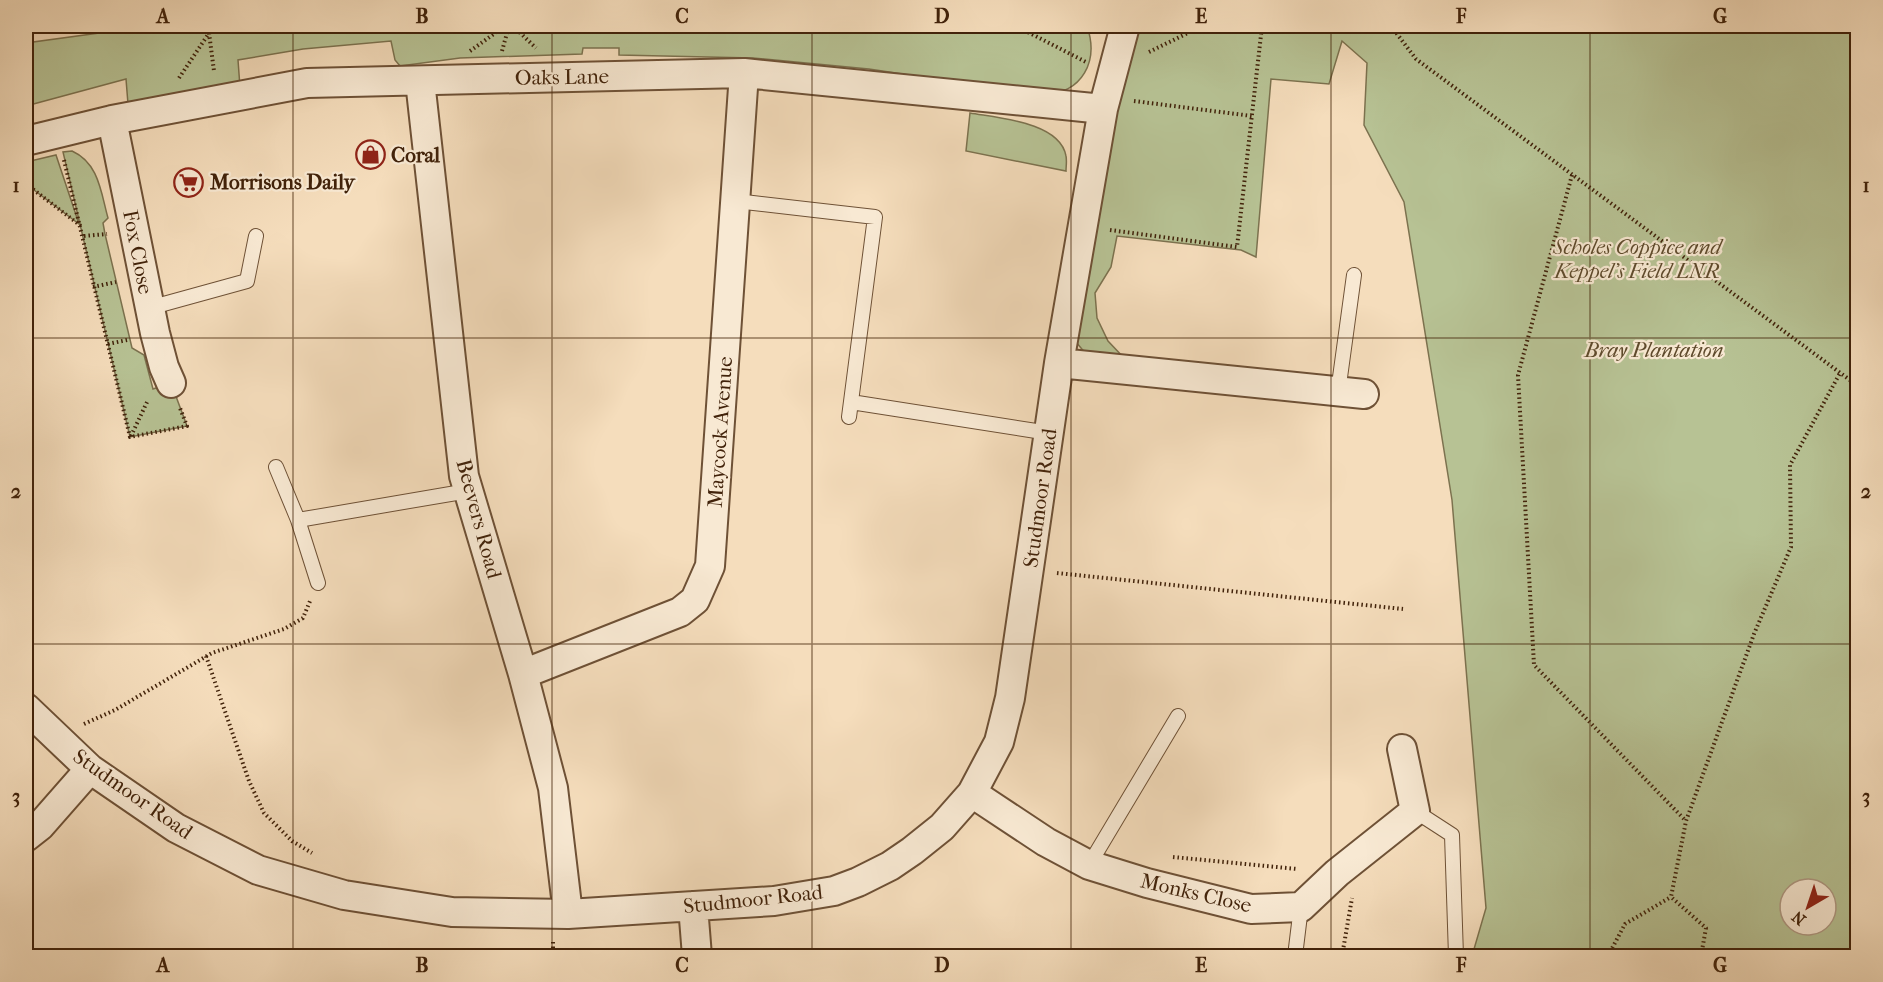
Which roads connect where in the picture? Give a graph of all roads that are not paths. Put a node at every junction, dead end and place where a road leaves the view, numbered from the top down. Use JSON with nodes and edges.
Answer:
{"nodes":[{"id":1,"x":1125,"y":26,"type":"edge"},
{"id":2,"x":744,"y":73,"type":"junction"},
{"id":3,"x":420,"y":81,"type":"junction"},
{"id":4,"x":1105,"y":103,"type":"junction"},
{"id":5,"x":112,"y":120,"type":"junction"},
{"id":6,"x":26,"y":141,"type":"edge"},
{"id":7,"x":736,"y":201,"type":"junction"},
{"id":8,"x":256,"y":236,"type":"dead end"},
{"id":9,"x":1353,"y":275,"type":"dead end"},
{"id":10,"x":149,"y":308,"type":"junction"},
{"id":11,"x":1059,"y":363,"type":"junction"},
{"id":12,"x":171,"y":383,"type":"road end"},
{"id":13,"x":1351,"y":393,"type":"joint"},
{"id":14,"x":851,"y":402,"type":"junction"},
{"id":15,"x":849,"y":417,"type":"dead end"},
{"id":16,"x":1049,"y":433,"type":"junction"},
{"id":17,"x":276,"y":467,"type":"dead end"},
{"id":18,"x":468,"y":491,"type":"junction"},
{"id":19,"x":298,"y":520,"type":"junction"},
{"id":20,"x":318,"y":583,"type":"road end"},
{"id":21,"x":523,"y":674,"type":"junction"},
{"id":22,"x":26,"y":708,"type":"edge"},
{"id":23,"x":1179,"y":716,"type":"dead end"},
{"id":24,"x":1402,"y":749,"type":"dead end"},
{"id":25,"x":90,"y":769,"type":"junction"},
{"id":26,"x":972,"y":793,"type":"junction"},
{"id":27,"x":1415,"y":812,"type":"junction"},
{"id":28,"x":26,"y":837,"type":"edge"},
{"id":29,"x":1089,"y":865,"type":"junction"},
{"id":30,"x":693,"y":906,"type":"junction"},
{"id":31,"x":1301,"y":906,"type":"junction"},
{"id":32,"x":568,"y":914,"type":"junction"},
{"id":33,"x":697,"y":957,"type":"edge"},
{"id":34,"x":1295,"y":957,"type":"edge"},
{"id":35,"x":1456,"y":957,"type":"edge"}],
"edges":[{"from":1,"to":4,"type":"street","name":"Studmoor Road"},
{"from":2,"to":3,"type":"street","name":"Oaks Lane"},
{"from":2,"to":4,"type":"street","name":"Oaks Lane"},
{"from":2,"to":7,"type":"street","name":"Maycock Avenue"},
{"from":3,"to":5,"type":"street","name":"Oaks Lane"},
{"from":3,"to":18,"type":"street","name":"Beevers Road"},
{"from":4,"to":11,"type":"street","name":"Studmoor Road"},
{"from":5,"to":6,"type":"street","name":"Oaks Lane"},
{"from":5,"to":10,"type":"street","name":"Fox Close"},
{"from":7,"to":14,"type":"lane"},
{"from":7,"to":21,"type":"street","name":"Maycock Avenue"},
{"from":8,"to":10,"type":"lane"},
{"from":9,"to":13,"type":"lane"},
{"from":10,"to":12,"type":"street","name":"Fox Close"},
{"from":11,"to":13,"type":"street"},
{"from":11,"to":16,"type":"street","name":"Studmoor Road"},
{"from":14,"to":15,"type":"lane"},
{"from":14,"to":16,"type":"lane"},
{"from":16,"to":26,"type":"street","name":"Studmoor Road"},
{"from":17,"to":19,"type":"lane"},
{"from":18,"to":19,"type":"lane"},
{"from":18,"to":21,"type":"street","name":"Beevers Road"},
{"from":19,"to":20,"type":"lane"},
{"from":21,"to":32,"type":"street","name":"Beevers Road"},
{"from":22,"to":25,"type":"street","name":"Studmoor Road"},
{"from":23,"to":29,"type":"lane"},
{"from":24,"to":27,"type":"street"},
{"from":25,"to":28,"type":"street"},
{"from":25,"to":32,"type":"street","name":"Studmoor Road"},
{"from":26,"to":29,"type":"street","name":"Monks Close"},
{"from":26,"to":30,"type":"street","name":"Studmoor Road"},
{"from":27,"to":31,"type":"street"},
{"from":27,"to":35,"type":"lane"},
{"from":29,"to":31,"type":"street","name":"Monks Close"},
{"from":30,"to":32,"type":"street","name":"Studmoor Road"},
{"from":30,"to":33,"type":"street"},
{"from":31,"to":34,"type":"lane"}]}
